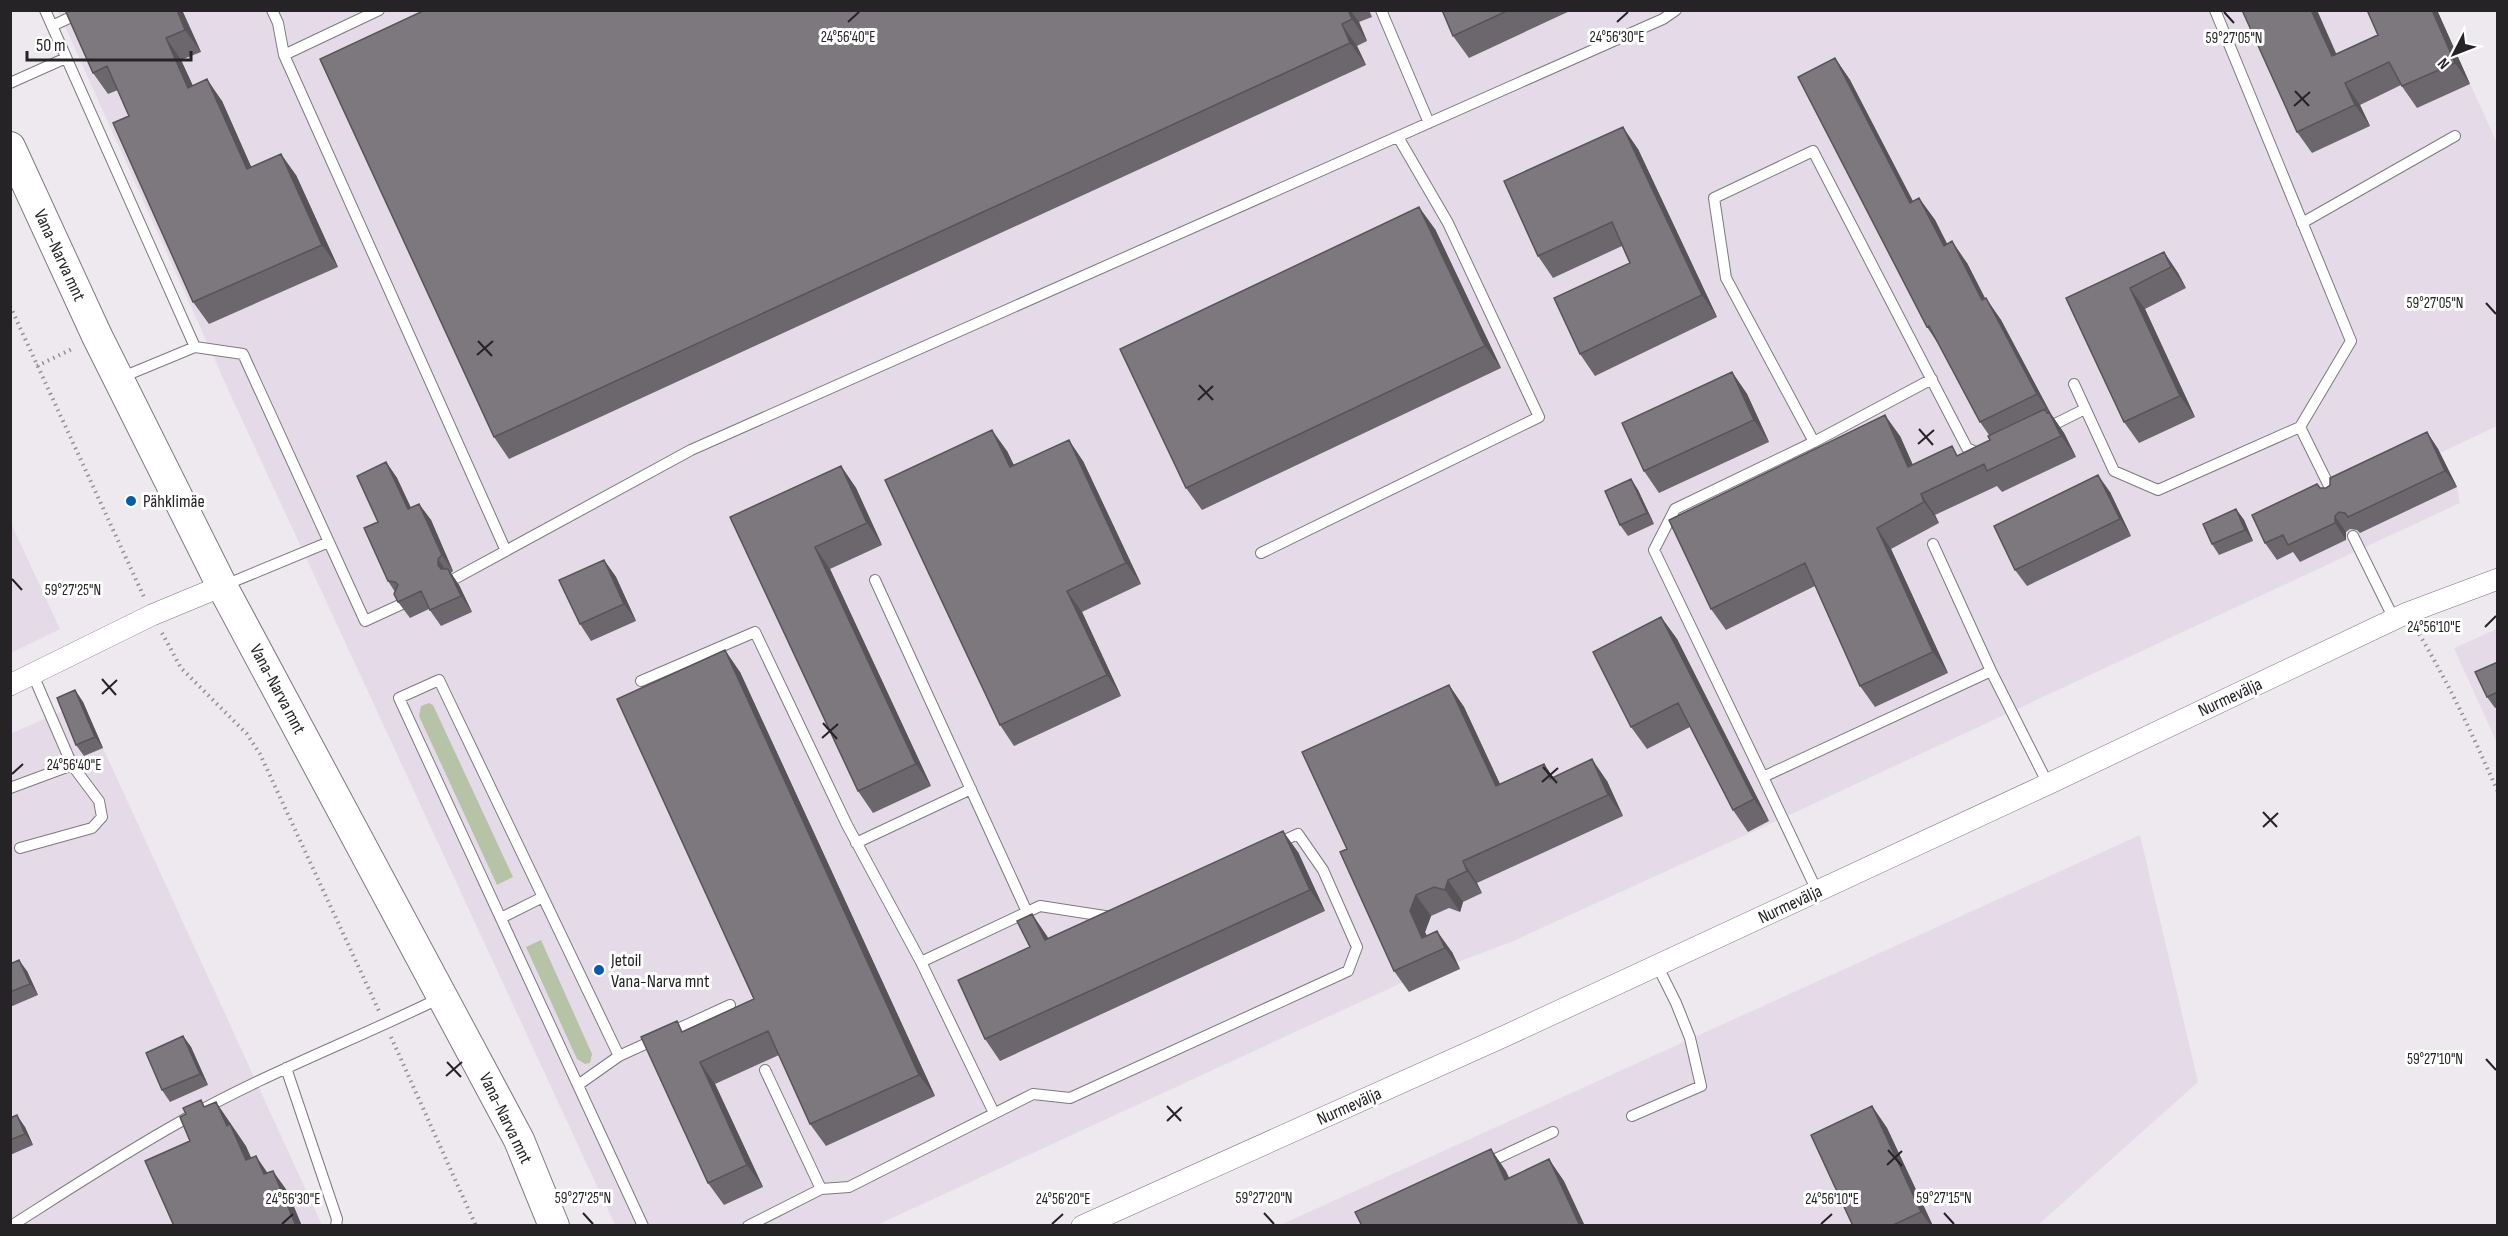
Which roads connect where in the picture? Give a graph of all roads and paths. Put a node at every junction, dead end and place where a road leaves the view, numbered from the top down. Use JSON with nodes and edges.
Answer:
{"nodes":[{"id":1,"x":45,"y":10,"type":"edge"},
{"id":2,"x":86,"y":10,"type":"edge"},
{"id":3,"x":272,"y":10,"type":"edge"},
{"id":4,"x":379,"y":10,"type":"edge"},
{"id":5,"x":1381,"y":10,"type":"edge"},
{"id":6,"x":1676,"y":10,"type":"edge"},
{"id":7,"x":2215,"y":10,"type":"edge"},
{"id":8,"x":52,"y":26,"type":"junction"},
{"id":9,"x":284,"y":55,"type":"junction"},
{"id":10,"x":66,"y":58,"type":"junction"},
{"id":11,"x":10,"y":83,"type":"edge"},
{"id":12,"x":1429,"y":123,"type":"junction"},
{"id":13,"x":2455,"y":136,"type":"dead end"},
{"id":14,"x":1398,"y":137,"type":"junction"},
{"id":15,"x":10,"y":147,"type":"edge"},
{"id":16,"x":2302,"y":223,"type":"junction"},
{"id":17,"x":10,"y":306,"type":"edge"},
{"id":18,"x":84,"y":343,"type":"dead end"},
{"id":19,"x":195,"y":347,"type":"junction"},
{"id":20,"x":38,"y":366,"type":"junction"},
{"id":21,"x":119,"y":378,"type":"junction"},
{"id":22,"x":1932,"y":379,"type":"junction"},
{"id":23,"x":2074,"y":384,"type":"dead end"},
{"id":24,"x":2085,"y":409,"type":"junction"},
{"id":25,"x":2300,"y":428,"type":"junction"},
{"id":26,"x":2035,"y":433,"type":"edge"},
{"id":27,"x":1814,"y":442,"type":"junction"},
{"id":28,"x":1995,"y":452,"type":"edge"},
{"id":29,"x":2335,"y":498,"type":"edge"},
{"id":30,"x":2353,"y":536,"type":"dead end"},
{"id":31,"x":329,"y":542,"type":"junction"},
{"id":32,"x":1933,"y":544,"type":"dead end"},
{"id":33,"x":506,"y":551,"type":"junction"},
{"id":34,"x":1261,"y":553,"type":"dead end"},
{"id":35,"x":456,"y":578,"type":"dead end"},
{"id":36,"x":2498,"y":579,"type":"edge"},
{"id":37,"x":874,"y":580,"type":"dead end"},
{"id":38,"x":222,"y":586,"type":"junction"},
{"id":39,"x":402,"y":604,"type":"edge"},
{"id":40,"x":152,"y":615,"type":"junction"},
{"id":41,"x":2400,"y":616,"type":"junction"},
{"id":42,"x":1991,"y":671,"type":"junction"},
{"id":43,"x":33,"y":675,"type":"junction"},
{"id":44,"x":641,"y":681,"type":"dead end"},
{"id":45,"x":10,"y":686,"type":"edge"},
{"id":46,"x":72,"y":765,"type":"junction"},
{"id":47,"x":1763,"y":777,"type":"junction"},
{"id":48,"x":2048,"y":784,"type":"junction"},
{"id":49,"x":10,"y":788,"type":"edge"},
{"id":50,"x":971,"y":789,"type":"junction"},
{"id":51,"x":2498,"y":792,"type":"edge"},
{"id":52,"x":856,"y":843,"type":"junction"},
{"id":53,"x":20,"y":848,"type":"dead end"},
{"id":54,"x":1266,"y":849,"type":"edge"},
{"id":55,"x":1817,"y":891,"type":"junction"},
{"id":56,"x":543,"y":897,"type":"junction"},
{"id":57,"x":1027,"y":912,"type":"junction"},
{"id":58,"x":1125,"y":913,"type":"edge"},
{"id":59,"x":501,"y":918,"type":"junction"},
{"id":60,"x":921,"y":962,"type":"junction"},
{"id":61,"x":1657,"y":965,"type":"junction"},
{"id":62,"x":444,"y":996,"type":"junction"},
{"id":63,"x":730,"y":1005,"type":"dead end"},
{"id":64,"x":386,"y":1025,"type":"junction"},
{"id":65,"x":619,"y":1056,"type":"junction"},
{"id":66,"x":286,"y":1068,"type":"junction"},
{"id":67,"x":765,"y":1070,"type":"dead end"},
{"id":68,"x":578,"y":1085,"type":"junction"},
{"id":69,"x":994,"y":1113,"type":"junction"},
{"id":70,"x":1632,"y":1116,"type":"dead end"},
{"id":71,"x":1553,"y":1132,"type":"dead end"},
{"id":72,"x":1479,"y":1166,"type":"edge"},
{"id":73,"x":821,"y":1189,"type":"junction"},
{"id":74,"x":11,"y":1226,"type":"edge"},
{"id":75,"x":336,"y":1226,"type":"edge"},
{"id":76,"x":476,"y":1226,"type":"edge"},
{"id":77,"x":554,"y":1226,"type":"edge"},
{"id":78,"x":643,"y":1226,"type":"edge"},
{"id":79,"x":748,"y":1226,"type":"edge"},
{"id":80,"x":1082,"y":1226,"type":"edge"}],
"edges":[{"from":1,"to":8,"type":"lane"},
{"from":2,"to":8,"type":"lane"},
{"from":3,"to":9,"type":"lane"},
{"from":4,"to":9,"type":"lane"},
{"from":5,"to":12,"type":"lane"},
{"from":6,"to":12,"type":"lane"},
{"from":7,"to":16,"type":"lane"},
{"from":8,"to":10,"type":"lane"},
{"from":9,"to":33,"type":"lane"},
{"from":10,"to":11,"type":"lane"},
{"from":10,"to":19,"type":"lane"},
{"from":12,"to":14,"type":"lane"},
{"from":13,"to":16,"type":"lane"},
{"from":14,"to":33,"type":"lane"},
{"from":14,"to":34,"type":"lane"},
{"from":15,"to":21,"type":"main road","name":"Vana-Narva mnt"},
{"from":16,"to":25,"type":"lane"},
{"from":17,"to":20,"type":"path"},
{"from":18,"to":20,"type":"path"},
{"from":19,"to":21,"type":"lane"},
{"from":19,"to":31,"type":"lane"},
{"from":20,"to":40,"type":"path"},
{"from":21,"to":38,"type":"main road","name":"Vana-Narva mnt"},
{"from":22,"to":27,"type":"lane"},
{"from":22,"to":27,"type":"lane"},
{"from":22,"to":28,"type":"lane"},
{"from":23,"to":24,"type":"lane"},
{"from":24,"to":25,"type":"lane"},
{"from":24,"to":26,"type":"lane"},
{"from":25,"to":29,"type":"lane"},
{"from":27,"to":47,"type":"lane"},
{"from":30,"to":41,"type":"lane"},
{"from":31,"to":38,"type":"lane"},
{"from":31,"to":39,"type":"lane"},
{"from":32,"to":42,"type":"lane"},
{"from":33,"to":35,"type":"lane"},
{"from":36,"to":41,"type":"street","name":"Nurmevälja"},
{"from":37,"to":50,"type":"lane"},
{"from":38,"to":40,"type":"street"},
{"from":38,"to":62,"type":"main road","name":"Vana-Narva mnt"},
{"from":40,"to":43,"type":"street"},
{"from":40,"to":64,"type":"path"},
{"from":41,"to":48,"type":"street","name":"Nurmevälja"},
{"from":41,"to":51,"type":"path"},
{"from":42,"to":47,"type":"lane"},
{"from":42,"to":48,"type":"lane"},
{"from":43,"to":45,"type":"street"},
{"from":43,"to":46,"type":"lane"},
{"from":44,"to":52,"type":"lane"},
{"from":46,"to":49,"type":"lane"},
{"from":46,"to":53,"type":"lane"},
{"from":47,"to":55,"type":"lane"},
{"from":48,"to":55,"type":"street","name":"Nurmevälja"},
{"from":50,"to":52,"type":"lane"},
{"from":50,"to":57,"type":"lane"},
{"from":52,"to":60,"type":"lane"},
{"from":54,"to":69,"type":"lane"},
{"from":55,"to":61,"type":"street","name":"Nurmevälja"},
{"from":56,"to":59,"type":"lane"},
{"from":56,"to":59,"type":"lane"},
{"from":56,"to":65,"type":"lane"},
{"from":57,"to":58,"type":"lane"},
{"from":57,"to":60,"type":"lane"},
{"from":59,"to":68,"type":"lane"},
{"from":60,"to":69,"type":"lane"},
{"from":61,"to":70,"type":"lane"},
{"from":61,"to":80,"type":"street","name":"Nurmevälja"},
{"from":62,"to":64,"type":"lane"},
{"from":62,"to":77,"type":"main road","name":"Vana-Narva mnt"},
{"from":63,"to":65,"type":"lane"},
{"from":64,"to":66,"type":"lane"},
{"from":64,"to":76,"type":"path"},
{"from":65,"to":68,"type":"lane"},
{"from":66,"to":74,"type":"lane"},
{"from":66,"to":75,"type":"lane"},
{"from":67,"to":73,"type":"lane"},
{"from":68,"to":78,"type":"lane"},
{"from":69,"to":73,"type":"lane"},
{"from":71,"to":72,"type":"lane"},
{"from":73,"to":79,"type":"lane"}]}
